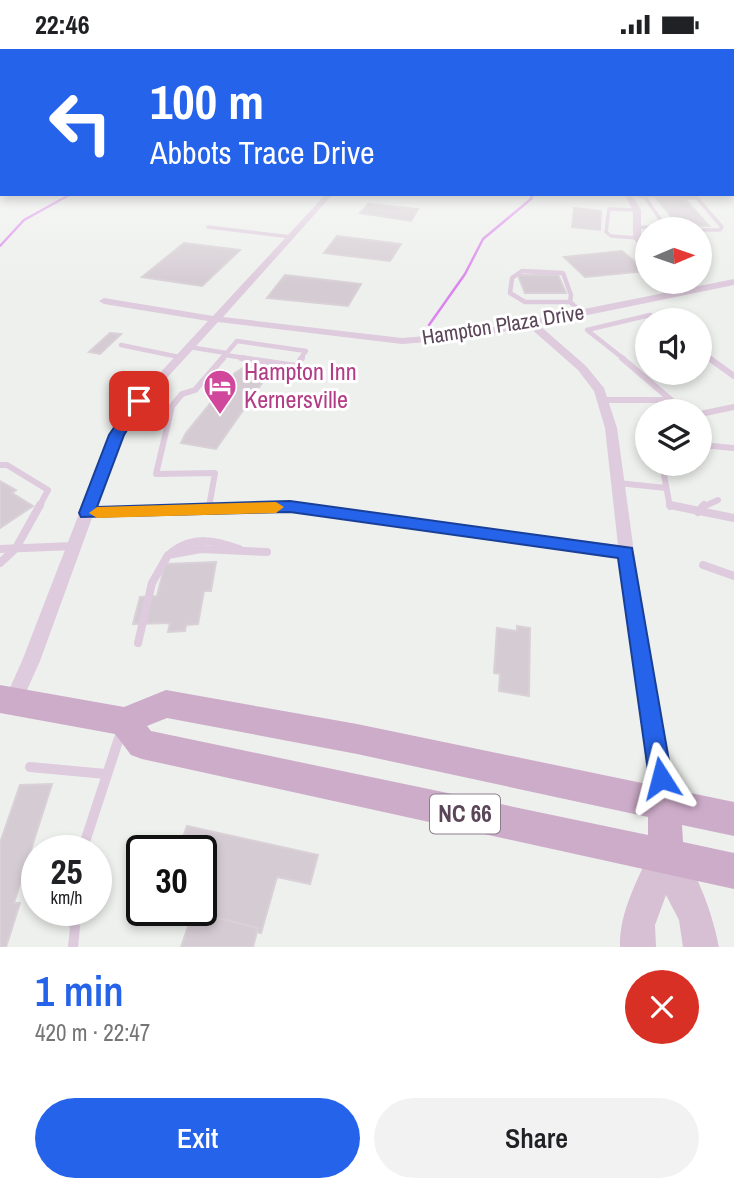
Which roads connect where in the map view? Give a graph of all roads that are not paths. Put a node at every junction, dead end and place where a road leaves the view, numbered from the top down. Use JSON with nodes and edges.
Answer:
{"nodes":[{"id":1,"x":324,"y":201,"type":"edge"},
{"id":2,"x":631,"y":201,"type":"edge"},
{"id":3,"x":647,"y":201,"type":"edge"},
{"id":4,"x":700,"y":201,"type":"edge"},
{"id":5,"x":637,"y":210,"type":"junction"},
{"id":6,"x":637,"y":217,"type":"edge"},
{"id":7,"x":659,"y":217,"type":"edge"},
{"id":8,"x":208,"y":227,"type":"dead end"},
{"id":9,"x":712,"y":231,"type":"edge"},
{"id":10,"x":291,"y":237,"type":"junction"},
{"id":11,"x":635,"y":239,"type":"edge"},
{"id":12,"x":734,"y":282,"type":"edge"},
{"id":13,"x":712,"y":286,"type":"edge"},
{"id":14,"x":670,"y":294,"type":"edge"},
{"id":15,"x":104,"y":301,"type":"dead end"},
{"id":16,"x":570,"y":302,"type":"junction"},
{"id":17,"x":583,"y":313,"type":"junction"},
{"id":18,"x":216,"y":319,"type":"junction"},
{"id":19,"x":635,"y":319,"type":"edge"},
{"id":20,"x":531,"y":324,"type":"junction"},
{"id":21,"x":121,"y":345,"type":"dead end"},
{"id":22,"x":189,"y":347,"type":"junction"},
{"id":23,"x":225,"y":354,"type":"junction"},
{"id":24,"x":179,"y":357,"type":"junction"},
{"id":25,"x":712,"y":360,"type":"edge"},
{"id":26,"x":635,"y":368,"type":"edge"},
{"id":27,"x":734,"y":376,"type":"edge"},
{"id":28,"x":657,"y":385,"type":"edge"},
{"id":29,"x":670,"y":399,"type":"edge"},
{"id":30,"x":603,"y":400,"type":"junction"},
{"id":31,"x":635,"y":400,"type":"edge"},
{"id":32,"x":734,"y":407,"type":"edge"},
{"id":33,"x":719,"y":412,"type":"junction"},
{"id":34,"x":712,"y":413,"type":"edge"},
{"id":35,"x":734,"y":414,"type":"edge"},
{"id":36,"x":712,"y":446,"type":"edge"},
{"id":37,"x":734,"y":448,"type":"edge"},
{"id":38,"x":0,"y":465,"type":"edge"},
{"id":39,"x":664,"y":476,"type":"edge"},
{"id":40,"x":618,"y":483,"type":"junction"},
{"id":41,"x":666,"y":488,"type":"junction"},
{"id":42,"x":718,"y":500,"type":"dead end"},
{"id":43,"x":209,"y":509,"type":"junction"},
{"id":44,"x":698,"y":512,"type":"junction"},
{"id":45,"x":87,"y":513,"type":"junction"},
{"id":46,"x":734,"y":518,"type":"edge"},
{"id":47,"x":73,"y":546,"type":"junction"},
{"id":48,"x":16,"y":548,"type":"junction"},
{"id":49,"x":0,"y":549,"type":"edge"},
{"id":50,"x":267,"y":552,"type":"dead end"},
{"id":51,"x":626,"y":552,"type":"junction"},
{"id":52,"x":0,"y":563,"type":"edge"},
{"id":53,"x":703,"y":565,"type":"dead end"},
{"id":54,"x":734,"y":576,"type":"edge"},
{"id":55,"x":138,"y":643,"type":"dead end"},
{"id":56,"x":6,"y":700,"type":"edge"},
{"id":57,"x":124,"y":721,"type":"junction"},
{"id":58,"x":30,"y":767,"type":"dead end"},
{"id":59,"x":106,"y":774,"type":"junction"},
{"id":60,"x":665,"y":805,"type":"junction"},
{"id":61,"x":734,"y":819,"type":"edge"},
{"id":62,"x":87,"y":835,"type":"edge"},
{"id":63,"x":665,"y":857,"type":"junction"},
{"id":64,"x":734,"y":871,"type":"edge"},
{"id":65,"x":77,"y":926,"type":"edge"},
{"id":66,"x":73,"y":947,"type":"edge"},
{"id":67,"x":638,"y":947,"type":"edge"},
{"id":68,"x":701,"y":947,"type":"edge"}],
"edges":[{"from":1,"to":10,"type":"street"},
{"from":2,"to":5,"type":"street"},
{"from":3,"to":7,"type":"lane"},
{"from":4,"to":9,"type":"lane"},
{"from":5,"to":6,"type":"street"},
{"from":5,"to":11,"type":"lane"},
{"from":8,"to":10,"type":"lane"},
{"from":10,"to":18,"type":"street"},
{"from":12,"to":13,"type":"street","name":"Hampton Plaza Drive"},
{"from":14,"to":17,"type":"street","name":"Hampton Plaza Drive"},
{"from":15,"to":18,"type":"street","name":"Hampton Plaza Drive"},
{"from":16,"to":16,"type":"lane"},
{"from":16,"to":17,"type":"lane"},
{"from":17,"to":20,"type":"street","name":"Hampton Plaza Drive"},
{"from":18,"to":20,"type":"street","name":"Hampton Plaza Drive"},
{"from":18,"to":22,"type":"street"},
{"from":19,"to":26,"type":"lane"},
{"from":20,"to":30,"type":"street"},
{"from":21,"to":24,"type":"lane"},
{"from":22,"to":23,"type":"lane"},
{"from":22,"to":24,"type":"street"},
{"from":23,"to":23,"type":"lane"},
{"from":23,"to":43,"type":"lane"},
{"from":24,"to":45,"type":"street"},
{"from":25,"to":27,"type":"lane"},
{"from":28,"to":29,"type":"lane"},
{"from":30,"to":31,"type":"lane"},
{"from":30,"to":40,"type":"street"},
{"from":32,"to":33,"type":"lane"},
{"from":33,"to":34,"type":"lane"},
{"from":33,"to":35,"type":"lane"},
{"from":36,"to":37,"type":"lane"},
{"from":38,"to":48,"type":"lane"},
{"from":39,"to":41,"type":"lane"},
{"from":40,"to":41,"type":"lane"},
{"from":40,"to":51,"type":"street"},
{"from":41,"to":44,"type":"lane"},
{"from":42,"to":44,"type":"lane"},
{"from":43,"to":45,"type":"street"},
{"from":43,"to":51,"type":"street"},
{"from":44,"to":46,"type":"lane"},
{"from":45,"to":47,"type":"street"},
{"from":47,"to":48,"type":"lane"},
{"from":47,"to":56,"type":"street"},
{"from":48,"to":49,"type":"lane"},
{"from":48,"to":52,"type":"lane"},
{"from":50,"to":55,"type":"lane"},
{"from":51,"to":60,"type":"street"},
{"from":53,"to":54,"type":"lane"},
{"from":56,"to":57,"type":"main road"},
{"from":57,"to":59,"type":"lane"},
{"from":57,"to":60,"type":"main road","number":"NC 66"},
{"from":57,"to":63,"type":"main road","number":"NC 66"},
{"from":58,"to":59,"type":"lane"},
{"from":59,"to":62,"type":"lane"},
{"from":60,"to":61,"type":"main road","number":"NC 66"},
{"from":60,"to":63,"type":"main road"},
{"from":63,"to":64,"type":"main road","number":"NC 66"},
{"from":63,"to":67,"type":"main road"},
{"from":63,"to":68,"type":"main road"},
{"from":65,"to":66,"type":"lane"}]}
